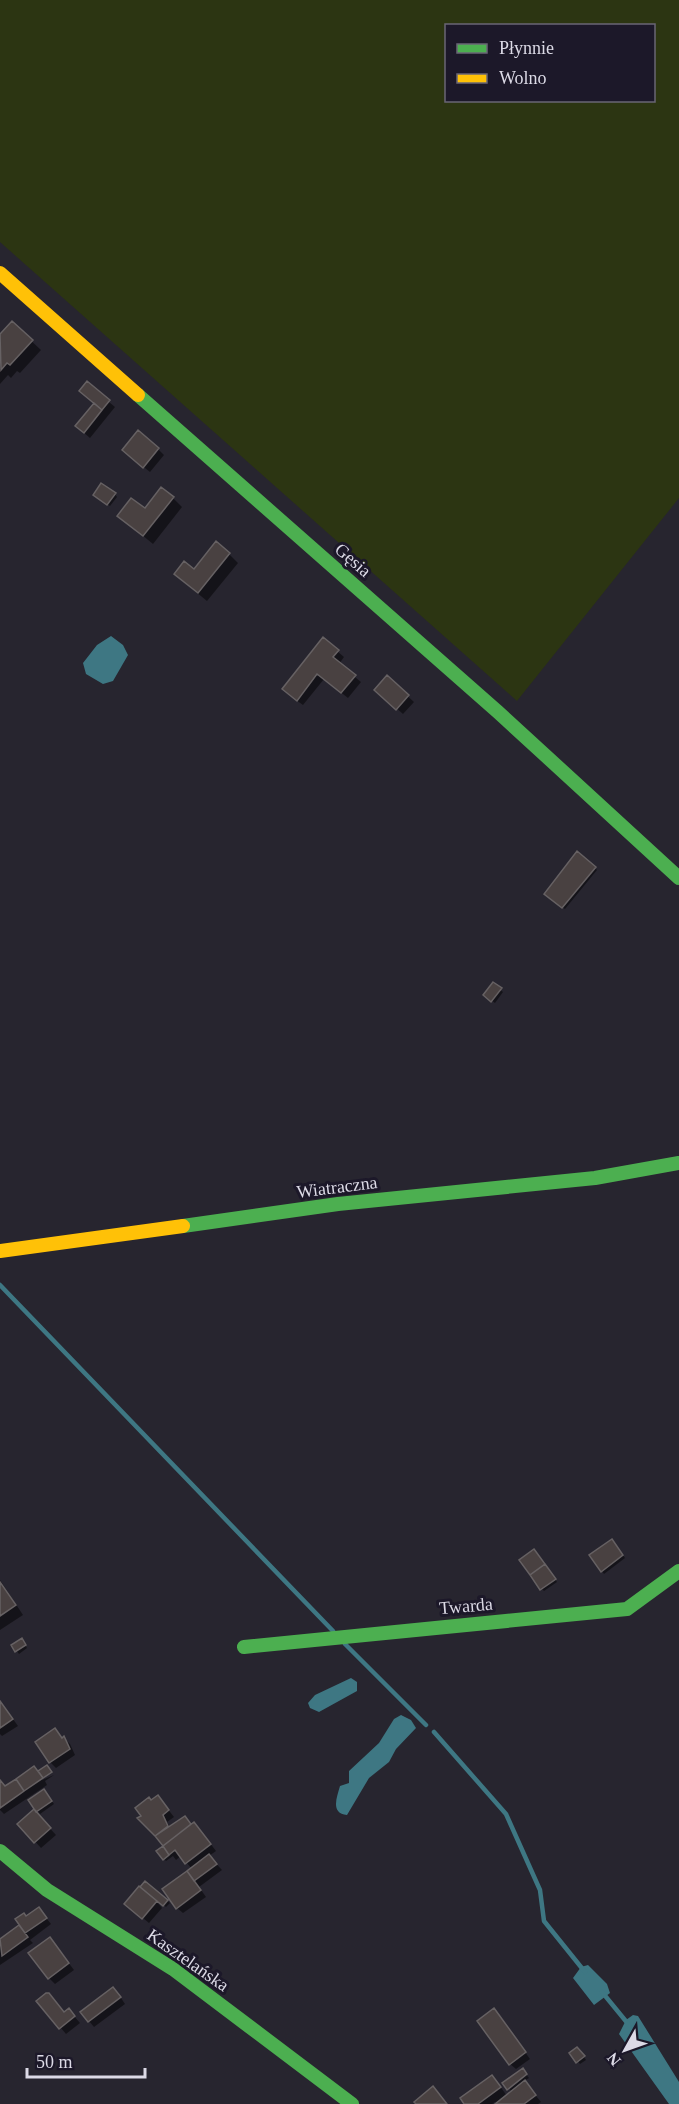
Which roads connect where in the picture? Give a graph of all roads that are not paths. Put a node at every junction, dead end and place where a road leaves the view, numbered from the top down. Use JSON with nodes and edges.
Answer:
{"nodes":[{"id":1,"x":0,"y":273,"type":"edge"},
{"id":2,"x":679,"y":878,"type":"edge"},
{"id":3,"x":679,"y":1162,"type":"edge"},
{"id":4,"x":0,"y":1251,"type":"edge"},
{"id":5,"x":679,"y":1571,"type":"edge"},
{"id":6,"x":244,"y":1647,"type":"dead end"},
{"id":7,"x":0,"y":1851,"type":"edge"},
{"id":8,"x":352,"y":2104,"type":"edge"}],
"edges":[{"from":1,"to":2,"type":"street","name":"Gęsia"},
{"from":3,"to":4,"type":"street","name":"Wiatraczna"},
{"from":5,"to":6,"type":"street","name":"Twarda"},
{"from":7,"to":8,"type":"street","name":"Kasztelańska"}]}
